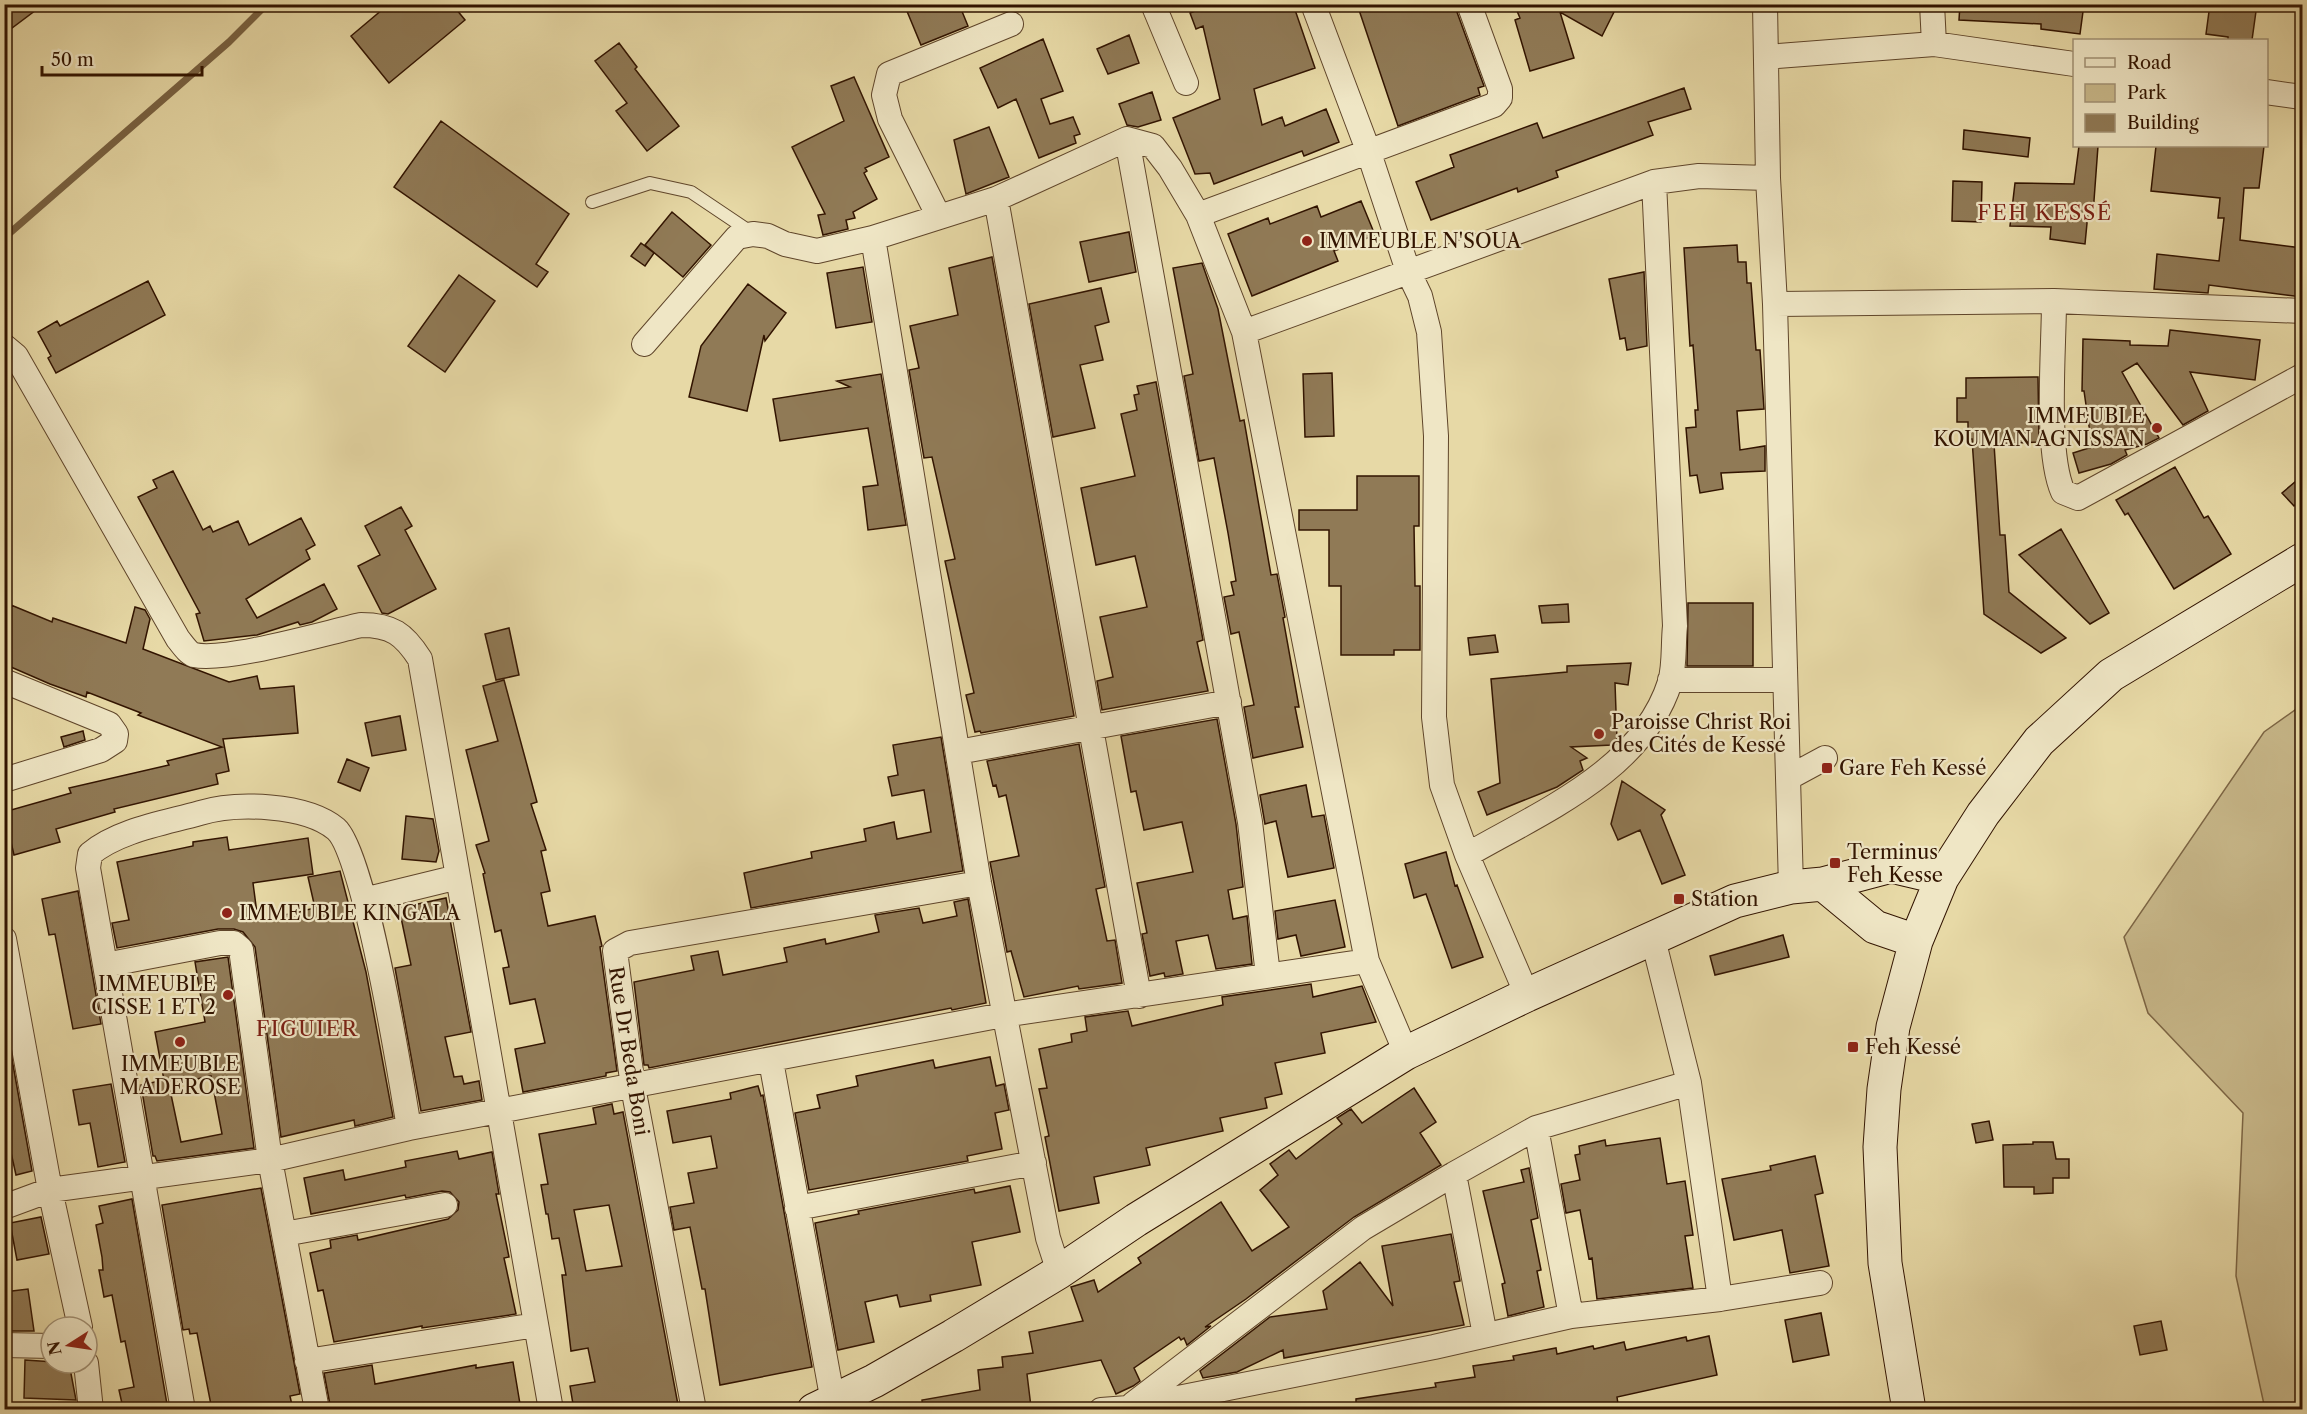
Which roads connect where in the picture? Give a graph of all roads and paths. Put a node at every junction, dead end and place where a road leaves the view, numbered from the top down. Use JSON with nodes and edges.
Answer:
{"nodes":[{"id":1,"x":1153,"y":4,"type":"edge"},
{"id":2,"x":1313,"y":4,"type":"edge"},
{"id":3,"x":1469,"y":4,"type":"edge"},
{"id":4,"x":1765,"y":4,"type":"edge"},
{"id":5,"x":1932,"y":4,"type":"edge"},
{"id":6,"x":1011,"y":24,"type":"dead end"},
{"id":7,"x":1934,"y":44,"type":"junction"},
{"id":8,"x":1766,"y":57,"type":"junction"},
{"id":9,"x":2073,"y":64,"type":"edge"},
{"id":10,"x":1186,"y":83,"type":"dead end"},
{"id":11,"x":2268,"y":92,"type":"edge"},
{"id":12,"x":2302,"y":97,"type":"edge"},
{"id":13,"x":1127,"y":139,"type":"junction"},
{"id":14,"x":1368,"y":150,"type":"junction"},
{"id":15,"x":1768,"y":178,"type":"junction"},
{"id":16,"x":1654,"y":182,"type":"junction"},
{"id":17,"x":996,"y":199,"type":"junction"},
{"id":18,"x":592,"y":202,"type":"dead end"},
{"id":19,"x":1198,"y":215,"type":"junction"},
{"id":20,"x":939,"y":217,"type":"junction"},
{"id":21,"x":753,"y":234,"type":"junction"},
{"id":22,"x":873,"y":238,"type":"junction"},
{"id":23,"x":1408,"y":271,"type":"junction"},
{"id":24,"x":2054,"y":301,"type":"junction"},
{"id":25,"x":1775,"y":304,"type":"junction"},
{"id":26,"x":2302,"y":311,"type":"edge"},
{"id":27,"x":1244,"y":332,"type":"junction"},
{"id":28,"x":644,"y":344,"type":"dead end"},
{"id":29,"x":4,"y":346,"type":"edge"},
{"id":30,"x":2302,"y":376,"type":"edge"},
{"id":31,"x":2302,"y":560,"type":"edge"},
{"id":32,"x":4,"y":681,"type":"edge"},
{"id":33,"x":1670,"y":681,"type":"junction"},
{"id":34,"x":1792,"y":689,"type":"junction"},
{"id":35,"x":1229,"y":702,"type":"junction"},
{"id":36,"x":1091,"y":726,"type":"junction"},
{"id":37,"x":958,"y":752,"type":"junction"},
{"id":38,"x":1825,"y":758,"type":"dead end"},
{"id":39,"x":1788,"y":778,"type":"junction"},
{"id":40,"x":4,"y":780,"type":"edge"},
{"id":41,"x":1467,"y":855,"type":"junction"},
{"id":42,"x":458,"y":877,"type":"junction"},
{"id":43,"x":1942,"y":878,"type":"junction"},
{"id":44,"x":979,"y":883,"type":"junction"},
{"id":45,"x":1807,"y":885,"type":"junction"},
{"id":46,"x":364,"y":900,"type":"junction"},
{"id":47,"x":4,"y":939,"type":"edge"},
{"id":48,"x":1653,"y":939,"type":"junction"},
{"id":49,"x":1916,"y":941,"type":"junction"},
{"id":50,"x":1367,"y":960,"type":"junction"},
{"id":51,"x":105,"y":965,"type":"junction"},
{"id":52,"x":1268,"y":975,"type":"junction"},
{"id":53,"x":1527,"y":995,"type":"junction"},
{"id":54,"x":1138,"y":996,"type":"junction"},
{"id":55,"x":1004,"y":1015,"type":"junction"},
{"id":56,"x":1406,"y":1053,"type":"junction"},
{"id":57,"x":771,"y":1061,"type":"junction"},
{"id":58,"x":1689,"y":1083,"type":"junction"},
{"id":59,"x":633,"y":1087,"type":"junction"},
{"id":60,"x":500,"y":1113,"type":"junction"},
{"id":61,"x":409,"y":1128,"type":"junction"},
{"id":62,"x":1536,"y":1128,"type":"junction"},
{"id":63,"x":270,"y":1160,"type":"junction"},
{"id":64,"x":1034,"y":1163,"type":"junction"},
{"id":65,"x":1454,"y":1174,"type":"junction"},
{"id":66,"x":142,"y":1176,"type":"junction"},
{"id":67,"x":50,"y":1190,"type":"junction"},
{"id":68,"x":444,"y":1205,"type":"dead end"},
{"id":69,"x":4,"y":1207,"type":"edge"},
{"id":70,"x":797,"y":1208,"type":"junction"},
{"id":71,"x":284,"y":1234,"type":"junction"},
{"id":72,"x":1059,"y":1272,"type":"junction"},
{"id":73,"x":1820,"y":1283,"type":"dead end"},
{"id":74,"x":1720,"y":1299,"type":"junction"},
{"id":75,"x":77,"y":1315,"type":"edge"},
{"id":76,"x":1570,"y":1316,"type":"junction"},
{"id":77,"x":536,"y":1325,"type":"junction"},
{"id":78,"x":1485,"y":1335,"type":"junction"},
{"id":79,"x":4,"y":1345,"type":"edge"},
{"id":80,"x":39,"y":1346,"type":"edge"},
{"id":81,"x":307,"y":1360,"type":"junction"},
{"id":82,"x":87,"y":1375,"type":"edge"},
{"id":83,"x":824,"y":1406,"type":"edge"},
{"id":84,"x":1128,"y":1408,"type":"edge"},
{"id":85,"x":91,"y":1410,"type":"edge"},
{"id":86,"x":183,"y":1410,"type":"edge"},
{"id":87,"x":316,"y":1410,"type":"edge"},
{"id":88,"x":551,"y":1410,"type":"edge"},
{"id":89,"x":694,"y":1410,"type":"edge"},
{"id":90,"x":1101,"y":1410,"type":"edge"},
{"id":91,"x":1909,"y":1410,"type":"edge"}],
"edges":[{"from":1,"to":10,"type":"street"},
{"from":2,"to":14,"type":"street"},
{"from":3,"to":14,"type":"street"},
{"from":4,"to":8,"type":"street"},
{"from":5,"to":7,"type":"street"},
{"from":6,"to":20,"type":"street"},
{"from":7,"to":8,"type":"street"},
{"from":7,"to":9,"type":"street"},
{"from":8,"to":15,"type":"street"},
{"from":11,"to":12,"type":"street"},
{"from":13,"to":17,"type":"street"},
{"from":13,"to":19,"type":"street"},
{"from":13,"to":35,"type":"street"},
{"from":14,"to":19,"type":"street"},
{"from":14,"to":23,"type":"street"},
{"from":15,"to":16,"type":"street"},
{"from":15,"to":25,"type":"street"},
{"from":16,"to":23,"type":"street"},
{"from":16,"to":33,"type":"street"},
{"from":17,"to":20,"type":"street"},
{"from":17,"to":36,"type":"street"},
{"from":18,"to":21,"type":"lane"},
{"from":19,"to":27,"type":"street"},
{"from":20,"to":22,"type":"street"},
{"from":21,"to":22,"type":"street"},
{"from":21,"to":28,"type":"street"},
{"from":22,"to":37,"type":"street"},
{"from":23,"to":27,"type":"street"},
{"from":23,"to":41,"type":"street"},
{"from":24,"to":25,"type":"street"},
{"from":24,"to":26,"type":"street"},
{"from":24,"to":30,"type":"street"},
{"from":25,"to":34,"type":"street"},
{"from":27,"to":50,"type":"street"},
{"from":29,"to":42,"type":"street"},
{"from":31,"to":43,"type":"street"},
{"from":32,"to":40,"type":"street"},
{"from":33,"to":34,"type":"street"},
{"from":33,"to":41,"type":"street"},
{"from":34,"to":39,"type":"street"},
{"from":35,"to":36,"type":"street"},
{"from":35,"to":52,"type":"street"},
{"from":36,"to":37,"type":"street"},
{"from":36,"to":54,"type":"street"},
{"from":37,"to":44,"type":"street"},
{"from":38,"to":39,"type":"street"},
{"from":39,"to":45,"type":"street"},
{"from":41,"to":53,"type":"street"},
{"from":42,"to":46,"type":"street"},
{"from":42,"to":60,"type":"street"},
{"from":43,"to":45,"type":"street"},
{"from":43,"to":49,"type":"street"},
{"from":44,"to":55,"type":"street"},
{"from":44,"to":59,"type":"street","name":"Rue Dr Beda Boni"},
{"from":45,"to":48,"type":"street"},
{"from":45,"to":49,"type":"street"},
{"from":46,"to":51,"type":"street"},
{"from":46,"to":61,"type":"street"},
{"from":47,"to":67,"type":"street"},
{"from":48,"to":53,"type":"street"},
{"from":48,"to":58,"type":"street"},
{"from":49,"to":91,"type":"street"},
{"from":50,"to":52,"type":"street"},
{"from":50,"to":56,"type":"street"},
{"from":51,"to":63,"type":"street"},
{"from":51,"to":66,"type":"street"},
{"from":52,"to":54,"type":"street"},
{"from":53,"to":56,"type":"street"},
{"from":54,"to":55,"type":"street"},
{"from":55,"to":57,"type":"street"},
{"from":55,"to":64,"type":"street"},
{"from":56,"to":72,"type":"street"},
{"from":57,"to":59,"type":"street"},
{"from":57,"to":70,"type":"street"},
{"from":58,"to":62,"type":"street"},
{"from":58,"to":74,"type":"street"},
{"from":59,"to":60,"type":"street"},
{"from":59,"to":89,"type":"street","name":"Rue Dr Beda Boni"},
{"from":60,"to":61,"type":"street"},
{"from":60,"to":77,"type":"street"},
{"from":61,"to":63,"type":"street"},
{"from":62,"to":65,"type":"street"},
{"from":62,"to":76,"type":"street"},
{"from":63,"to":66,"type":"street"},
{"from":63,"to":71,"type":"street"},
{"from":64,"to":70,"type":"street"},
{"from":64,"to":72,"type":"street"},
{"from":65,"to":78,"type":"street"},
{"from":65,"to":84,"type":"street"},
{"from":66,"to":67,"type":"street"},
{"from":66,"to":86,"type":"street"},
{"from":67,"to":69,"type":"street"},
{"from":67,"to":75,"type":"street"},
{"from":68,"to":71,"type":"street"},
{"from":70,"to":83,"type":"street"},
{"from":71,"to":81,"type":"street"},
{"from":72,"to":83,"type":"street"},
{"from":73,"to":74,"type":"street"},
{"from":74,"to":76,"type":"street"},
{"from":76,"to":78,"type":"street"},
{"from":77,"to":81,"type":"street"},
{"from":77,"to":88,"type":"street"},
{"from":78,"to":84,"type":"street"},
{"from":79,"to":80,"type":"street"},
{"from":81,"to":87,"type":"street"},
{"from":82,"to":85,"type":"street"},
{"from":84,"to":90,"type":"street"}]}
